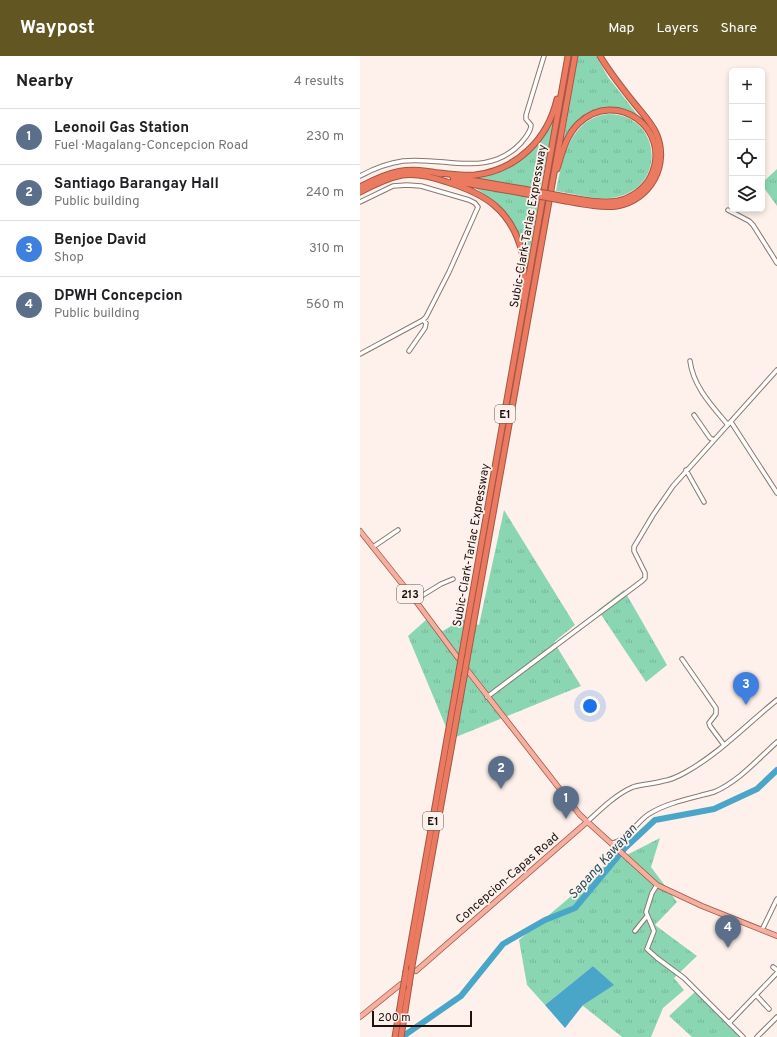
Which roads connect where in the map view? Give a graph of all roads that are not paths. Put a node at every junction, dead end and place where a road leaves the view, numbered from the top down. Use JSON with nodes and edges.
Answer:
{"nodes":[{"id":1,"x":544,"y":56,"type":"edge"},
{"id":2,"x":568,"y":56,"type":"edge"},
{"id":3,"x":574,"y":56,"type":"edge"},
{"id":4,"x":600,"y":56,"type":"edge"},
{"id":5,"x":565,"y":74,"type":"junction"},
{"id":6,"x":438,"y":173,"type":"junction"},
{"id":7,"x":360,"y":176,"type":"edge"},
{"id":8,"x":440,"y":179,"type":"junction"},
{"id":9,"x":360,"y":187,"type":"edge"},
{"id":10,"x":551,"y":187,"type":"junction"},
{"id":11,"x":522,"y":191,"type":"junction"},
{"id":12,"x":360,"y":192,"type":"edge"},
{"id":13,"x":566,"y":199,"type":"junction"},
{"id":14,"x":360,"y":202,"type":"edge"},
{"id":15,"x":728,"y":210,"type":"dead end"},
{"id":16,"x":777,"y":263,"type":"edge"},
{"id":17,"x":523,"y":315,"type":"junction"},
{"id":18,"x":423,"y":320,"type":"junction"},
{"id":19,"x":409,"y":351,"type":"dead end"},
{"id":20,"x":360,"y":354,"type":"edge"},
{"id":21,"x":690,"y":361,"type":"dead end"},
{"id":22,"x":777,"y":370,"type":"edge"},
{"id":23,"x":694,"y":415,"type":"dead end"},
{"id":24,"x":731,"y":422,"type":"junction"},
{"id":25,"x":728,"y":426,"type":"junction"},
{"id":26,"x":714,"y":440,"type":"junction"},
{"id":27,"x":686,"y":470,"type":"junction"},
{"id":28,"x":777,"y":493,"type":"edge"},
{"id":29,"x":704,"y":502,"type":"dead end"},
{"id":30,"x":398,"y":530,"type":"dead end"},
{"id":31,"x":360,"y":532,"type":"edge"},
{"id":32,"x":372,"y":547,"type":"junction"},
{"id":33,"x":453,"y":579,"type":"dead end"},
{"id":34,"x":415,"y":600,"type":"junction"},
{"id":35,"x":458,"y":658,"type":"dead end"},
{"id":36,"x":682,"y":659,"type":"dead end"},
{"id":37,"x":468,"y":671,"type":"dead end"},
{"id":38,"x":487,"y":697,"type":"junction"},
{"id":39,"x":777,"y":700,"type":"edge"},
{"id":40,"x":777,"y":742,"type":"edge"},
{"id":41,"x":724,"y":746,"type":"junction"},
{"id":42,"x":587,"y":822,"type":"junction"},
{"id":43,"x":611,"y":845,"type":"junction"},
{"id":44,"x":657,"y":885,"type":"junction"},
{"id":45,"x":777,"y":899,"type":"edge"},
{"id":46,"x":647,"y":916,"type":"junction"},
{"id":47,"x":762,"y":930,"type":"junction"},
{"id":48,"x":635,"y":931,"type":"dead end"},
{"id":49,"x":777,"y":936,"type":"edge"},
{"id":50,"x":416,"y":971,"type":"dead end"},
{"id":51,"x":777,"y":973,"type":"edge"},
{"id":52,"x":402,"y":987,"type":"junction"},
{"id":53,"x":756,"y":995,"type":"junction"},
{"id":54,"x":769,"y":1009,"type":"dead end"},
{"id":55,"x":777,"y":1016,"type":"edge"},
{"id":56,"x":360,"y":1017,"type":"edge"},
{"id":57,"x":729,"y":1023,"type":"junction"},
{"id":58,"x":395,"y":1037,"type":"edge"},
{"id":59,"x":401,"y":1037,"type":"edge"},
{"id":60,"x":743,"y":1037,"type":"edge"},
{"id":61,"x":757,"y":1037,"type":"edge"}],
"edges":[{"from":1,"to":7,"type":"street"},
{"from":2,"to":5,"type":"highway","name":"Subic-Clark-Tarlac Expressway","number":"E1"},
{"from":3,"to":10,"type":"highway","name":"Subic-Clark-Tarlac Expressway","number":"E1"},
{"from":4,"to":13,"type":"highway"},
{"from":5,"to":6,"type":"highway"},
{"from":5,"to":17,"type":"highway","name":"Subic-Clark-Tarlac Expressway","number":"E1"},
{"from":6,"to":9,"type":"highway"},
{"from":6,"to":11,"type":"highway"},
{"from":8,"to":11,"type":"highway"},
{"from":8,"to":12,"type":"highway"},
{"from":8,"to":17,"type":"highway"},
{"from":10,"to":13,"type":"highway"},
{"from":10,"to":59,"type":"highway","name":"Subic-Clark-Tarlac Expressway","number":"E1","bridge":true},
{"from":11,"to":13,"type":"highway","bridge":true},
{"from":14,"to":18,"type":"street"},
{"from":15,"to":16,"type":"street"},
{"from":17,"to":52,"type":"highway","name":"Subic-Clark-Tarlac Expressway","number":"E1","bridge":true},
{"from":18,"to":19,"type":"street"},
{"from":18,"to":20,"type":"street"},
{"from":21,"to":25,"type":"street"},
{"from":22,"to":24,"type":"street"},
{"from":23,"to":26,"type":"street"},
{"from":24,"to":25,"type":"street"},
{"from":24,"to":28,"type":"street"},
{"from":25,"to":26,"type":"street"},
{"from":26,"to":27,"type":"street"},
{"from":27,"to":29,"type":"street"},
{"from":27,"to":38,"type":"street"},
{"from":30,"to":32,"type":"street"},
{"from":31,"to":32,"type":"main road","number":"213"},
{"from":32,"to":34,"type":"main road","number":"213"},
{"from":33,"to":34,"type":"street"},
{"from":34,"to":35,"type":"main road","number":"213"},
{"from":36,"to":41,"type":"street"},
{"from":37,"to":38,"type":"main road"},
{"from":38,"to":42,"type":"main road"},
{"from":39,"to":41,"type":"street"},
{"from":40,"to":43,"type":"street"},
{"from":41,"to":42,"type":"street"},
{"from":42,"to":43,"type":"main road"},
{"from":42,"to":50,"type":"main road","name":"Concepcion-Capas Road"},
{"from":43,"to":44,"type":"main road"},
{"from":44,"to":46,"type":"street"},
{"from":44,"to":47,"type":"main road"},
{"from":45,"to":47,"type":"street"},
{"from":46,"to":48,"type":"street"},
{"from":46,"to":57,"type":"street"},
{"from":47,"to":49,"type":"main road"},
{"from":51,"to":53,"type":"street"},
{"from":52,"to":56,"type":"main road"},
{"from":52,"to":58,"type":"highway","name":"Subic-Clark-Tarlac Expressway","number":"E1"},
{"from":53,"to":54,"type":"street"},
{"from":53,"to":57,"type":"street"},
{"from":55,"to":61,"type":"street"},
{"from":57,"to":60,"type":"street"}]}
